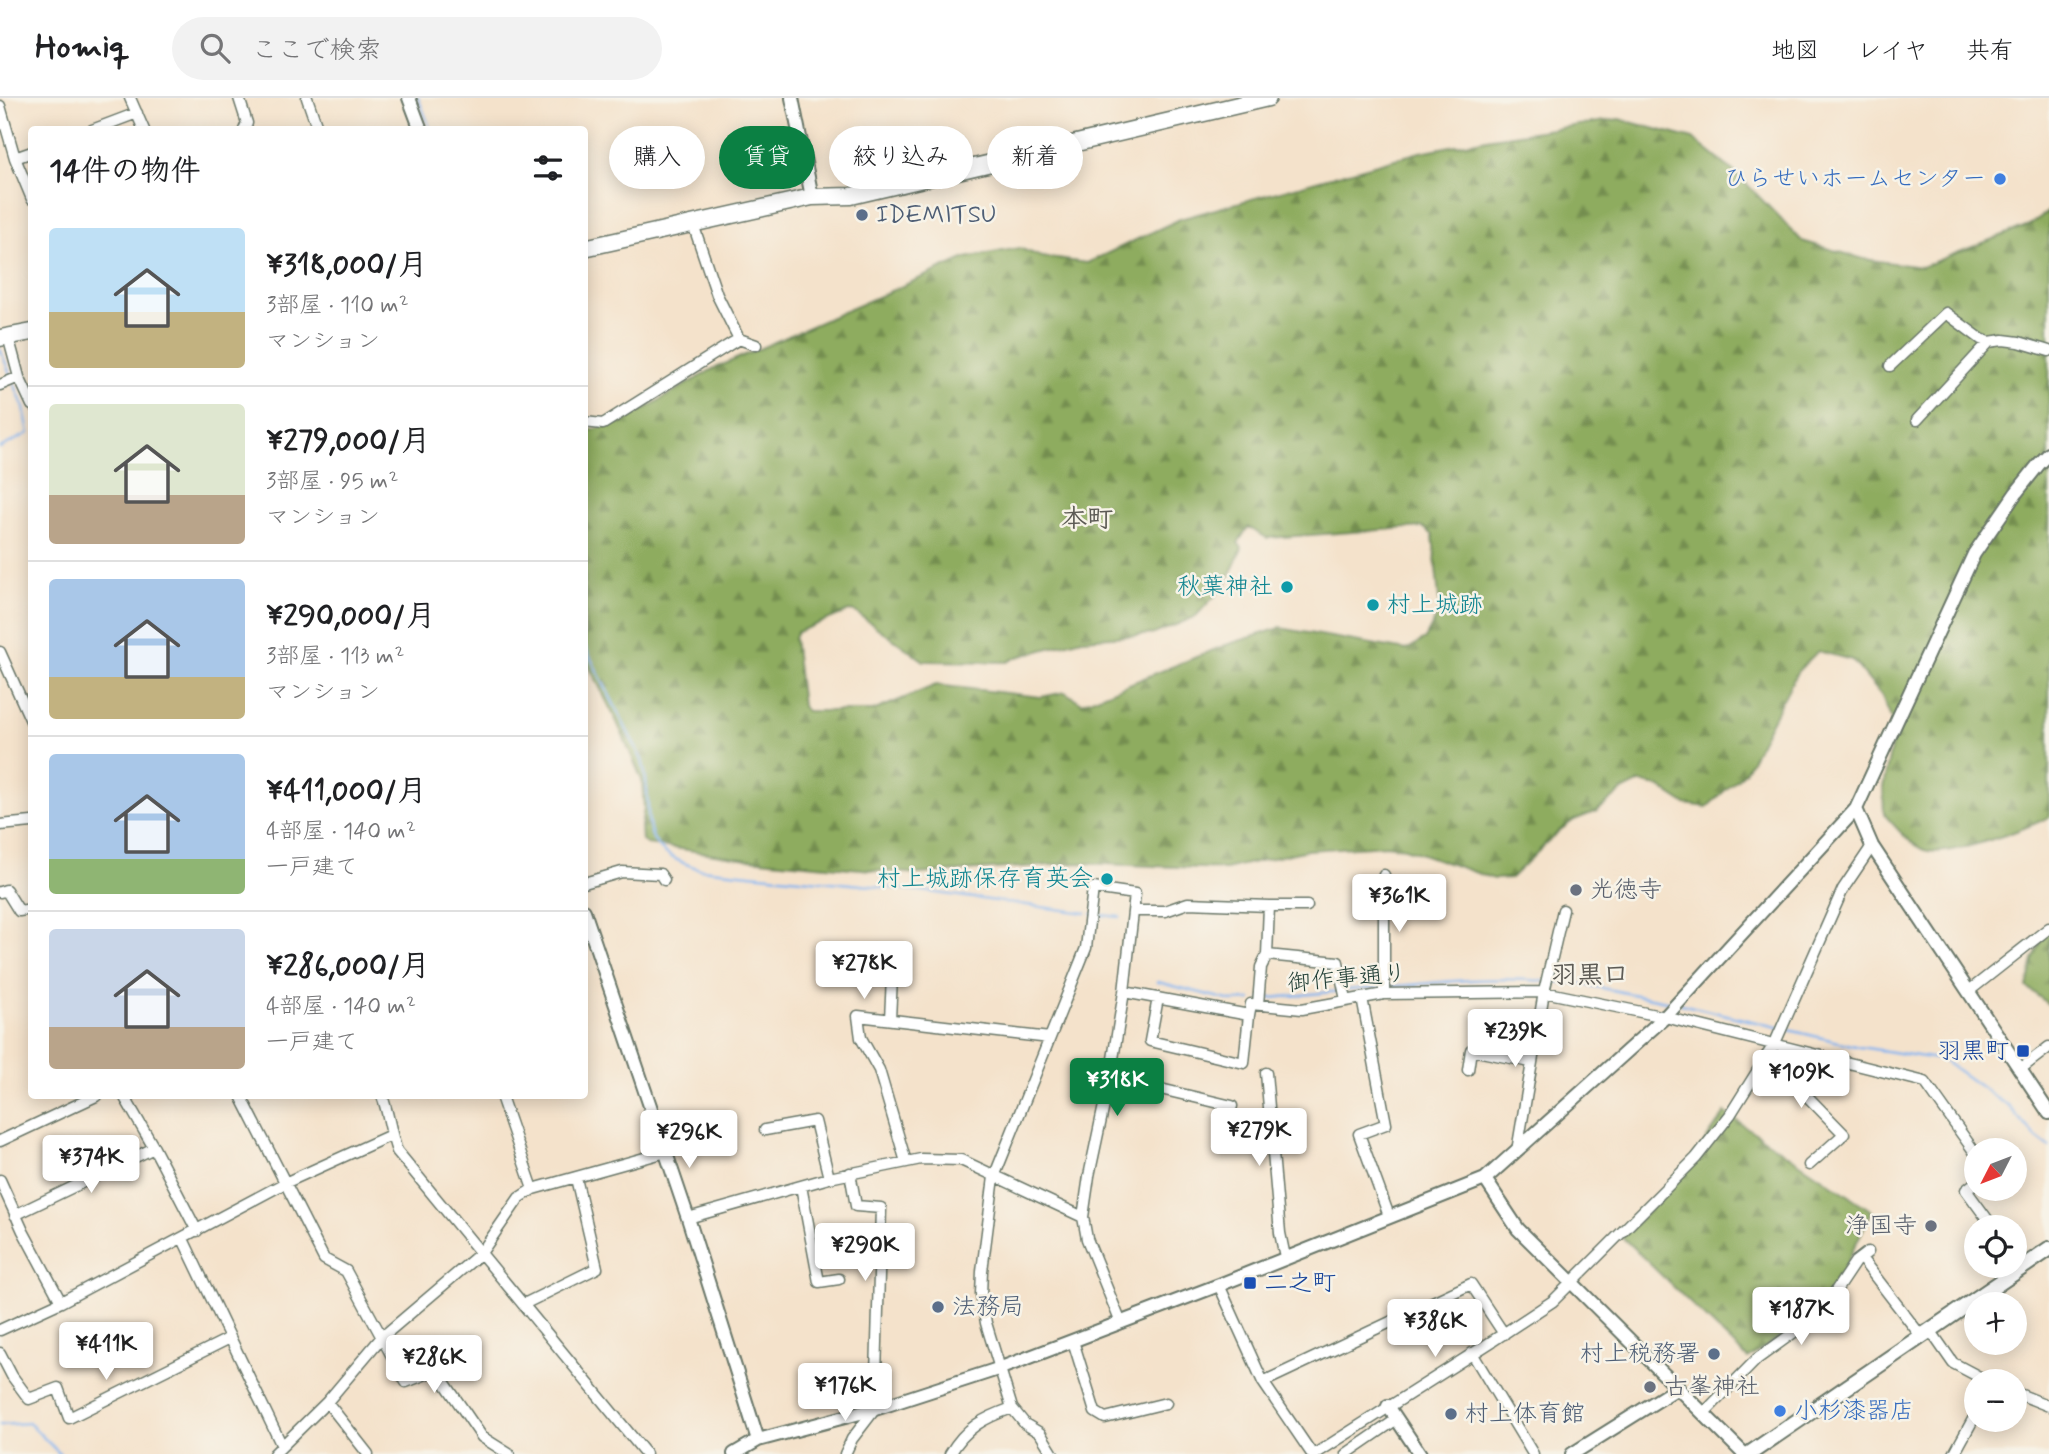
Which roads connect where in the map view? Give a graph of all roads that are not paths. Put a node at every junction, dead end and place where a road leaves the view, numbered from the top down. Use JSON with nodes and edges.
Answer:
{"nodes":[{"id":1,"x":130,"y":98,"type":"edge"},
{"id":2,"x":239,"y":98,"type":"edge"},
{"id":3,"x":307,"y":98,"type":"edge"},
{"id":4,"x":409,"y":98,"type":"edge"},
{"id":5,"x":792,"y":98,"type":"edge"},
{"id":6,"x":1268,"y":98,"type":"edge"},
{"id":7,"x":0,"y":106,"type":"edge"},
{"id":8,"x":137,"y":113,"type":"junction"},
{"id":9,"x":103,"y":126,"type":"edge"},
{"id":10,"x":142,"y":126,"type":"edge"},
{"id":11,"x":246,"y":126,"type":"edge"},
{"id":12,"x":317,"y":126,"type":"edge"},
{"id":13,"x":420,"y":126,"type":"edge"},
{"id":14,"x":28,"y":153,"type":"edge"},
{"id":15,"x":15,"y":158,"type":"junction"},
{"id":16,"x":28,"y":189,"type":"edge"},
{"id":17,"x":812,"y":197,"type":"junction"},
{"id":18,"x":693,"y":223,"type":"junction"},
{"id":19,"x":588,"y":247,"type":"edge"},
{"id":20,"x":28,"y":333,"type":"edge"},
{"id":21,"x":4,"y":337,"type":"edge"},
{"id":22,"x":739,"y":339,"type":"junction"},
{"id":23,"x":1989,"y":342,"type":"junction"},
{"id":24,"x":756,"y":345,"type":"dead end"},
{"id":25,"x":2049,"y":351,"type":"edge"},
{"id":26,"x":1890,"y":366,"type":"dead end"},
{"id":27,"x":19,"y":377,"type":"junction"},
{"id":28,"x":0,"y":385,"type":"edge"},
{"id":29,"x":28,"y":396,"type":"edge"},
{"id":30,"x":1917,"y":420,"type":"dead end"},
{"id":31,"x":588,"y":422,"type":"edge"},
{"id":32,"x":2049,"y":454,"type":"edge"},
{"id":33,"x":0,"y":652,"type":"edge"},
{"id":34,"x":28,"y":714,"type":"edge"},
{"id":35,"x":1856,"y":809,"type":"junction"},
{"id":36,"x":28,"y":822,"type":"edge"},
{"id":37,"x":0,"y":825,"type":"edge"},
{"id":38,"x":1872,"y":846,"type":"junction"},
{"id":39,"x":1384,"y":875,"type":"dead end"},
{"id":40,"x":664,"y":880,"type":"dead end"},
{"id":41,"x":588,"y":882,"type":"edge"},
{"id":42,"x":0,"y":892,"type":"edge"},
{"id":43,"x":1269,"y":906,"type":"junction"},
{"id":44,"x":1307,"y":906,"type":"dead end"},
{"id":45,"x":28,"y":910,"type":"edge"},
{"id":46,"x":1135,"y":911,"type":"junction"},
{"id":47,"x":1563,"y":911,"type":"dead end"},
{"id":48,"x":588,"y":923,"type":"edge"},
{"id":49,"x":2049,"y":928,"type":"edge"},
{"id":50,"x":1267,"y":955,"type":"junction"},
{"id":51,"x":892,"y":977,"type":"dead end"},
{"id":52,"x":1969,"y":991,"type":"junction"},
{"id":53,"x":1124,"y":992,"type":"junction"},
{"id":54,"x":1544,"y":992,"type":"junction"},
{"id":55,"x":1384,"y":993,"type":"junction"},
{"id":56,"x":1157,"y":998,"type":"junction"},
{"id":57,"x":1362,"y":998,"type":"junction"},
{"id":58,"x":1346,"y":1000,"type":"junction"},
{"id":59,"x":1258,"y":1004,"type":"junction"},
{"id":60,"x":1249,"y":1015,"type":"junction"},
{"id":61,"x":1665,"y":1017,"type":"junction"},
{"id":62,"x":890,"y":1019,"type":"junction"},
{"id":63,"x":1050,"y":1038,"type":"junction"},
{"id":64,"x":1775,"y":1043,"type":"junction"},
{"id":65,"x":2049,"y":1047,"type":"edge"},
{"id":66,"x":1767,"y":1055,"type":"junction"},
{"id":67,"x":1531,"y":1062,"type":"junction"},
{"id":68,"x":1468,"y":1070,"type":"dead end"},
{"id":69,"x":2020,"y":1070,"type":"junction"},
{"id":70,"x":1266,"y":1073,"type":"dead end"},
{"id":71,"x":1110,"y":1077,"type":"junction"},
{"id":72,"x":90,"y":1099,"type":"edge"},
{"id":73,"x":126,"y":1099,"type":"edge"},
{"id":74,"x":244,"y":1099,"type":"edge"},
{"id":75,"x":383,"y":1099,"type":"edge"},
{"id":76,"x":502,"y":1099,"type":"edge"},
{"id":77,"x":2049,"y":1113,"type":"edge"},
{"id":78,"x":1270,"y":1123,"type":"junction"},
{"id":79,"x":765,"y":1130,"type":"dead end"},
{"id":80,"x":391,"y":1135,"type":"junction"},
{"id":81,"x":1965,"y":1138,"type":"edge"},
{"id":82,"x":0,"y":1141,"type":"edge"},
{"id":83,"x":154,"y":1148,"type":"junction"},
{"id":84,"x":1517,"y":1151,"type":"junction"},
{"id":85,"x":666,"y":1152,"type":"junction"},
{"id":86,"x":906,"y":1162,"type":"junction"},
{"id":87,"x":1809,"y":1165,"type":"dead end"},
{"id":88,"x":850,"y":1173,"type":"junction"},
{"id":89,"x":994,"y":1177,"type":"junction"},
{"id":90,"x":576,"y":1178,"type":"junction"},
{"id":91,"x":829,"y":1178,"type":"junction"},
{"id":92,"x":1485,"y":1179,"type":"junction"},
{"id":93,"x":0,"y":1180,"type":"edge"},
{"id":94,"x":287,"y":1182,"type":"junction"},
{"id":95,"x":801,"y":1186,"type":"junction"},
{"id":96,"x":533,"y":1189,"type":"junction"},
{"id":97,"x":15,"y":1215,"type":"junction"},
{"id":98,"x":1389,"y":1216,"type":"junction"},
{"id":99,"x":1083,"y":1217,"type":"junction"},
{"id":100,"x":688,"y":1218,"type":"junction"},
{"id":101,"x":197,"y":1231,"type":"junction"},
{"id":102,"x":183,"y":1239,"type":"junction"},
{"id":103,"x":2049,"y":1249,"type":"edge"},
{"id":104,"x":481,"y":1253,"type":"junction"},
{"id":105,"x":1285,"y":1257,"type":"junction"},
{"id":106,"x":2027,"y":1259,"type":"edge"},
{"id":107,"x":1998,"y":1278,"type":"edge"},
{"id":108,"x":839,"y":1279,"type":"dead end"},
{"id":109,"x":1571,"y":1283,"type":"junction"},
{"id":110,"x":1219,"y":1285,"type":"junction"},
{"id":111,"x":61,"y":1302,"type":"junction"},
{"id":112,"x":524,"y":1304,"type":"junction"},
{"id":113,"x":1121,"y":1323,"type":"junction"},
{"id":114,"x":0,"y":1330,"type":"edge"},
{"id":115,"x":1926,"y":1333,"type":"junction"},
{"id":116,"x":1504,"y":1334,"type":"junction"},
{"id":117,"x":230,"y":1338,"type":"junction"},
{"id":118,"x":381,"y":1338,"type":"junction"},
{"id":119,"x":1073,"y":1341,"type":"junction"},
{"id":120,"x":0,"y":1353,"type":"edge"},
{"id":121,"x":1472,"y":1353,"type":"junction"},
{"id":122,"x":1001,"y":1368,"type":"junction"},
{"id":123,"x":1964,"y":1369,"type":"edge"},
{"id":124,"x":1263,"y":1382,"type":"junction"},
{"id":125,"x":1679,"y":1387,"type":"junction"},
{"id":126,"x":2027,"y":1397,"type":"edge"},
{"id":127,"x":327,"y":1402,"type":"junction"},
{"id":128,"x":1166,"y":1403,"type":"dead end"},
{"id":129,"x":1388,"y":1406,"type":"junction"},
{"id":130,"x":2049,"y":1406,"type":"edge"},
{"id":131,"x":1012,"y":1408,"type":"junction"},
{"id":132,"x":875,"y":1409,"type":"junction"},
{"id":133,"x":1704,"y":1413,"type":"junction"},
{"id":134,"x":1397,"y":1419,"type":"junction"},
{"id":135,"x":1966,"y":1432,"type":"edge"},
{"id":136,"x":758,"y":1440,"type":"junction"},
{"id":137,"x":278,"y":1450,"type":"edge"},
{"id":138,"x":368,"y":1454,"type":"edge"},
{"id":139,"x":509,"y":1454,"type":"edge"},
{"id":140,"x":646,"y":1454,"type":"edge"},
{"id":141,"x":734,"y":1454,"type":"edge"},
{"id":142,"x":845,"y":1454,"type":"edge"},
{"id":143,"x":950,"y":1454,"type":"edge"},
{"id":144,"x":1053,"y":1454,"type":"edge"},
{"id":145,"x":1313,"y":1454,"type":"edge"},
{"id":146,"x":1346,"y":1454,"type":"edge"},
{"id":147,"x":1420,"y":1454,"type":"edge"},
{"id":148,"x":1533,"y":1454,"type":"edge"},
{"id":149,"x":1572,"y":1454,"type":"edge"},
{"id":150,"x":1747,"y":1454,"type":"edge"},
{"id":151,"x":1954,"y":1454,"type":"edge"}],
"edges":[{"from":1,"to":8,"type":"street"},
{"from":2,"to":11,"type":"street"},
{"from":3,"to":12,"type":"street"},
{"from":4,"to":13,"type":"street"},
{"from":5,"to":17,"type":"street"},
{"from":6,"to":17,"type":"highway"},
{"from":7,"to":15,"type":"street"},
{"from":8,"to":9,"type":"street"},
{"from":8,"to":10,"type":"street"},
{"from":14,"to":15,"type":"street"},
{"from":15,"to":16,"type":"street"},
{"from":17,"to":18,"type":"highway"},
{"from":18,"to":19,"type":"highway"},
{"from":18,"to":22,"type":"street"},
{"from":20,"to":21,"type":"highway"},
{"from":21,"to":27,"type":"street"},
{"from":22,"to":24,"type":"street"},
{"from":22,"to":31,"type":"street"},
{"from":23,"to":25,"type":"street"},
{"from":23,"to":26,"type":"street"},
{"from":23,"to":30,"type":"street"},
{"from":27,"to":28,"type":"street"},
{"from":27,"to":29,"type":"street"},
{"from":32,"to":35,"type":"street"},
{"from":33,"to":34,"type":"street"},
{"from":35,"to":38,"type":"street"},
{"from":35,"to":61,"type":"street"},
{"from":36,"to":37,"type":"street"},
{"from":38,"to":52,"type":"street"},
{"from":38,"to":64,"type":"street"},
{"from":39,"to":55,"type":"street"},
{"from":40,"to":41,"type":"street"},
{"from":42,"to":45,"type":"street"},
{"from":43,"to":44,"type":"street"},
{"from":43,"to":46,"type":"street"},
{"from":43,"to":50,"type":"street"},
{"from":46,"to":53,"type":"street"},
{"from":46,"to":63,"type":"street"},
{"from":47,"to":54,"type":"street"},
{"from":48,"to":85,"type":"street"},
{"from":49,"to":52,"type":"street"},
{"from":50,"to":58,"type":"street"},
{"from":50,"to":59,"type":"street"},
{"from":51,"to":62,"type":"street"},
{"from":52,"to":69,"type":"street"},
{"from":53,"to":56,"type":"street"},
{"from":53,"to":71,"type":"street"},
{"from":54,"to":55,"type":"street","name":"御作事通り"},
{"from":54,"to":61,"type":"street","name":"御作事通り"},
{"from":54,"to":67,"type":"street"},
{"from":55,"to":57,"type":"street","name":"御作事通り"},
{"from":56,"to":60,"type":"street"},
{"from":56,"to":60,"type":"street"},
{"from":57,"to":58,"type":"street","name":"御作事通り"},
{"from":57,"to":98,"type":"street"},
{"from":58,"to":59,"type":"street","name":"御作事通り"},
{"from":59,"to":60,"type":"street","name":"御作事通り"},
{"from":61,"to":64,"type":"street","name":"御作事通り"},
{"from":61,"to":84,"type":"street"},
{"from":62,"to":63,"type":"street"},
{"from":62,"to":86,"type":"street"},
{"from":63,"to":89,"type":"street"},
{"from":64,"to":66,"type":"street"},
{"from":64,"to":81,"type":"street","name":"御作事通り"},
{"from":65,"to":69,"type":"street"},
{"from":66,"to":87,"type":"street"},
{"from":66,"to":109,"type":"street"},
{"from":67,"to":68,"type":"street"},
{"from":67,"to":84,"type":"street"},
{"from":69,"to":77,"type":"street"},
{"from":70,"to":78,"type":"street"},
{"from":71,"to":78,"type":"street"},
{"from":71,"to":99,"type":"street"},
{"from":72,"to":82,"type":"street"},
{"from":73,"to":83,"type":"street"},
{"from":74,"to":94,"type":"street"},
{"from":75,"to":80,"type":"street"},
{"from":76,"to":96,"type":"street"},
{"from":78,"to":105,"type":"street"},
{"from":79,"to":91,"type":"street"},
{"from":80,"to":94,"type":"street"},
{"from":80,"to":104,"type":"street"},
{"from":83,"to":97,"type":"street"},
{"from":83,"to":101,"type":"street"},
{"from":84,"to":92,"type":"street"},
{"from":85,"to":90,"type":"street"},
{"from":85,"to":100,"type":"street"},
{"from":86,"to":88,"type":"street"},
{"from":86,"to":89,"type":"street"},
{"from":88,"to":91,"type":"street"},
{"from":88,"to":132,"type":"street"},
{"from":89,"to":99,"type":"street"},
{"from":89,"to":122,"type":"street"},
{"from":90,"to":96,"type":"street"},
{"from":90,"to":112,"type":"street"},
{"from":91,"to":95,"type":"street"},
{"from":92,"to":98,"type":"street"},
{"from":92,"to":109,"type":"street"},
{"from":93,"to":97,"type":"street"},
{"from":94,"to":101,"type":"street"},
{"from":94,"to":118,"type":"street"},
{"from":95,"to":100,"type":"street"},
{"from":95,"to":108,"type":"street"},
{"from":96,"to":104,"type":"street"},
{"from":97,"to":111,"type":"street"},
{"from":98,"to":105,"type":"street"},
{"from":99,"to":113,"type":"street"},
{"from":100,"to":136,"type":"street"},
{"from":101,"to":102,"type":"street"},
{"from":102,"to":111,"type":"street"},
{"from":102,"to":117,"type":"street"},
{"from":103,"to":106,"type":"main road"},
{"from":104,"to":112,"type":"street"},
{"from":104,"to":118,"type":"street"},
{"from":105,"to":110,"type":"street"},
{"from":107,"to":115,"type":"main road"},
{"from":109,"to":116,"type":"street"},
{"from":109,"to":125,"type":"street"},
{"from":110,"to":113,"type":"street"},
{"from":110,"to":124,"type":"street"},
{"from":111,"to":114,"type":"street"},
{"from":112,"to":140,"type":"street"},
{"from":113,"to":119,"type":"street"},
{"from":115,"to":123,"type":"street"},
{"from":115,"to":133,"type":"street"},
{"from":115,"to":150,"type":"main road"},
{"from":116,"to":121,"type":"street"},
{"from":116,"to":124,"type":"street"},
{"from":117,"to":120,"type":"street"},
{"from":117,"to":137,"type":"street"},
{"from":118,"to":127,"type":"street"},
{"from":118,"to":139,"type":"street"},
{"from":119,"to":122,"type":"street"},
{"from":119,"to":128,"type":"street"},
{"from":121,"to":129,"type":"street"},
{"from":121,"to":148,"type":"street"},
{"from":122,"to":131,"type":"street"},
{"from":122,"to":132,"type":"street"},
{"from":124,"to":145,"type":"street"},
{"from":125,"to":133,"type":"street"},
{"from":125,"to":149,"type":"street"},
{"from":126,"to":130,"type":"street"},
{"from":127,"to":137,"type":"street"},
{"from":127,"to":138,"type":"street"},
{"from":129,"to":134,"type":"street"},
{"from":129,"to":145,"type":"street"},
{"from":131,"to":143,"type":"street"},
{"from":131,"to":144,"type":"street"},
{"from":132,"to":136,"type":"street"},
{"from":132,"to":142,"type":"street"},
{"from":133,"to":150,"type":"street"},
{"from":134,"to":146,"type":"street"},
{"from":134,"to":147,"type":"street"},
{"from":135,"to":151,"type":"street"},
{"from":136,"to":141,"type":"street"}]}
